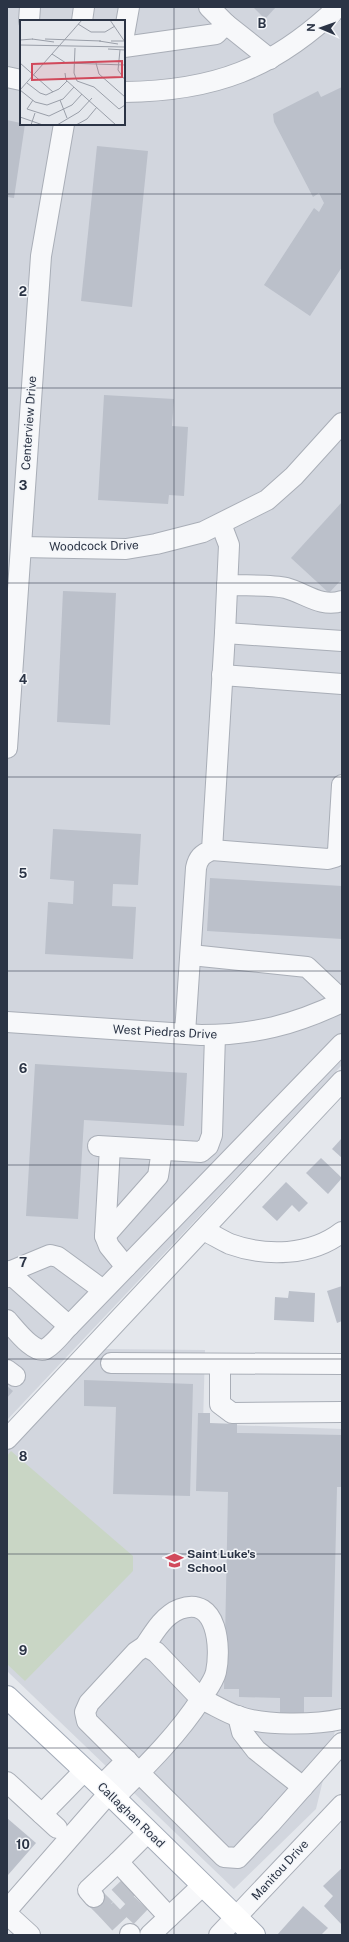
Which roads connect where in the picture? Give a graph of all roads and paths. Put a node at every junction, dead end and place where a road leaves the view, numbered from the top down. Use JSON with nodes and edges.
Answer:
{"nodes":[{"id":1,"x":30,"y":7,"type":"edge"},
{"id":2,"x":84,"y":7,"type":"edge"},
{"id":3,"x":129,"y":7,"type":"edge"},
{"id":4,"x":209,"y":7,"type":"edge"},
{"id":5,"x":338,"y":7,"type":"edge"},
{"id":6,"x":28,"y":20,"type":"edge"},
{"id":7,"x":82,"y":20,"type":"edge"},
{"id":8,"x":226,"y":24,"type":"junction"},
{"id":9,"x":125,"y":29,"type":"edge"},
{"id":10,"x":125,"y":48,"type":"edge"},
{"id":11,"x":270,"y":59,"type":"junction"},
{"id":12,"x":7,"y":77,"type":"edge"},
{"id":13,"x":20,"y":80,"type":"edge"},
{"id":14,"x":125,"y":92,"type":"edge"},
{"id":15,"x":64,"y":125,"type":"edge"},
{"id":16,"x":342,"y":423,"type":"edge"},
{"id":17,"x":220,"y":524,"type":"junction"},
{"id":18,"x":21,"y":547,"type":"junction"},
{"id":19,"x":228,"y":585,"type":"junction"},
{"id":20,"x":342,"y":601,"type":"edge"},
{"id":21,"x":225,"y":633,"type":"junction"},
{"id":22,"x":342,"y":641,"type":"edge"},
{"id":23,"x":222,"y":676,"type":"junction"},
{"id":24,"x":342,"y":684,"type":"edge"},
{"id":25,"x":7,"y":748,"type":"edge"},
{"id":26,"x":342,"y":785,"type":"edge"},
{"id":27,"x":212,"y":850,"type":"junction"},
{"id":28,"x":191,"y":955,"type":"junction"},
{"id":29,"x":342,"y":1001,"type":"edge"},
{"id":30,"x":7,"y":1022,"type":"edge"},
{"id":31,"x":185,"y":1034,"type":"junction"},
{"id":32,"x":215,"y":1035,"type":"junction"},
{"id":33,"x":342,"y":1044,"type":"edge"},
{"id":34,"x":342,"y":1081,"type":"edge"},
{"id":35,"x":208,"y":1146,"type":"junction"},
{"id":36,"x":162,"y":1150,"type":"junction"},
{"id":37,"x":223,"y":1166,"type":"junction"},
{"id":38,"x":203,"y":1230,"type":"junction"},
{"id":39,"x":342,"y":1232,"type":"edge"},
{"id":40,"x":105,"y":1236,"type":"junction"},
{"id":41,"x":126,"y":1267,"type":"junction"},
{"id":42,"x":8,"y":1273,"type":"edge"},
{"id":43,"x":103,"y":1290,"type":"junction"},
{"id":44,"x":7,"y":1320,"type":"edge"},
{"id":45,"x":69,"y":1326,"type":"junction"},
{"id":46,"x":111,"y":1363,"type":"dead end"},
{"id":47,"x":220,"y":1364,"type":"junction"},
{"id":48,"x":342,"y":1364,"type":"edge"},
{"id":49,"x":342,"y":1412,"type":"edge"},
{"id":50,"x":7,"y":1438,"type":"edge"},
{"id":51,"x":145,"y":1646,"type":"junction"},
{"id":52,"x":7,"y":1697,"type":"edge"},
{"id":53,"x":201,"y":1699,"type":"junction"},
{"id":54,"x":238,"y":1716,"type":"junction"},
{"id":55,"x":342,"y":1719,"type":"edge"},
{"id":56,"x":342,"y":1743,"type":"edge"},
{"id":57,"x":134,"y":1766,"type":"junction"},
{"id":58,"x":85,"y":1770,"type":"junction"},
{"id":59,"x":7,"y":1782,"type":"edge"},
{"id":60,"x":303,"y":1787,"type":"junction"},
{"id":61,"x":108,"y":1792,"type":"junction"},
{"id":62,"x":342,"y":1805,"type":"edge"},
{"id":63,"x":42,"y":1814,"type":"junction"},
{"id":64,"x":57,"y":1828,"type":"dead end"},
{"id":65,"x":148,"y":1832,"type":"junction"},
{"id":66,"x":118,"y":1862,"type":"junction"},
{"id":67,"x":203,"y":1885,"type":"junction"},
{"id":68,"x":94,"y":1897,"type":"dead end"},
{"id":69,"x":7,"y":1910,"type":"edge"},
{"id":70,"x":7,"y":1914,"type":"edge"},
{"id":71,"x":169,"y":1917,"type":"junction"},
{"id":72,"x":235,"y":1917,"type":"junction"},
{"id":73,"x":30,"y":1935,"type":"edge"},
{"id":74,"x":150,"y":1935,"type":"edge"},
{"id":75,"x":219,"y":1935,"type":"edge"},
{"id":76,"x":254,"y":1935,"type":"edge"}],
"edges":[{"from":1,"to":6,"type":"street"},
{"from":2,"to":7,"type":"street"},
{"from":3,"to":9,"type":"street"},
{"from":4,"to":8,"type":"street"},
{"from":5,"to":11,"type":"street"},
{"from":8,"to":10,"type":"street"},
{"from":8,"to":11,"type":"street"},
{"from":11,"to":14,"type":"street"},
{"from":12,"to":13,"type":"street"},
{"from":15,"to":18,"type":"street","name":"Centerview Drive"},
{"from":16,"to":17,"type":"street","name":"Woodcock Drive"},
{"from":17,"to":18,"type":"street","name":"Woodcock Drive"},
{"from":17,"to":19,"type":"street"},
{"from":18,"to":25,"type":"street","name":"Centerview Drive"},
{"from":19,"to":20,"type":"street"},
{"from":19,"to":21,"type":"street"},
{"from":21,"to":22,"type":"street"},
{"from":21,"to":23,"type":"street"},
{"from":23,"to":24,"type":"street"},
{"from":23,"to":27,"type":"street"},
{"from":26,"to":27,"type":"street"},
{"from":27,"to":28,"type":"street"},
{"from":28,"to":29,"type":"street"},
{"from":28,"to":31,"type":"street"},
{"from":29,"to":32,"type":"street","name":"West Piedras Drive"},
{"from":30,"to":31,"type":"street","name":"West Piedras Drive"},
{"from":31,"to":32,"type":"street","name":"West Piedras Drive"},
{"from":32,"to":35,"type":"street"},
{"from":33,"to":37,"type":"street"},
{"from":34,"to":38,"type":"street"},
{"from":35,"to":36,"type":"street"},
{"from":35,"to":37,"type":"street"},
{"from":36,"to":40,"type":"street"},
{"from":36,"to":40,"type":"street"},
{"from":37,"to":41,"type":"street"},
{"from":38,"to":39,"type":"street"},
{"from":38,"to":50,"type":"street"},
{"from":40,"to":41,"type":"street"},
{"from":41,"to":43,"type":"street"},
{"from":42,"to":43,"type":"street"},
{"from":42,"to":45,"type":"street"},
{"from":43,"to":45,"type":"street"},
{"from":44,"to":45,"type":"street"},
{"from":46,"to":47,"type":"street"},
{"from":47,"to":48,"type":"street"},
{"from":47,"to":49,"type":"street"},
{"from":51,"to":53,"type":"street"},
{"from":51,"to":53,"type":"street"},
{"from":51,"to":57,"type":"street"},
{"from":52,"to":58,"type":"main road","name":"Callaghan Road"},
{"from":53,"to":54,"type":"street"},
{"from":53,"to":57,"type":"street"},
{"from":54,"to":55,"type":"street"},
{"from":54,"to":60,"type":"street"},
{"from":56,"to":60,"type":"street"},
{"from":57,"to":60,"type":"street"},
{"from":57,"to":61,"type":"street"},
{"from":58,"to":61,"type":"main road","name":"Callaghan Road"},
{"from":58,"to":63,"type":"street"},
{"from":59,"to":63,"type":"street"},
{"from":61,"to":65,"type":"main road","name":"Callaghan Road"},
{"from":61,"to":69,"type":"street"},
{"from":62,"to":72,"type":"street","name":"Manitou Drive"},
{"from":63,"to":64,"type":"street"},
{"from":65,"to":66,"type":"street"},
{"from":65,"to":67,"type":"main road","name":"Callaghan Road"},
{"from":66,"to":68,"type":"street"},
{"from":66,"to":71,"type":"street"},
{"from":67,"to":71,"type":"street"},
{"from":67,"to":72,"type":"main road","name":"Callaghan Road"},
{"from":70,"to":73,"type":"street"},
{"from":71,"to":74,"type":"street"},
{"from":72,"to":75,"type":"street","name":"Manitou Drive"},
{"from":72,"to":76,"type":"main road","name":"Callaghan Road"}]}
